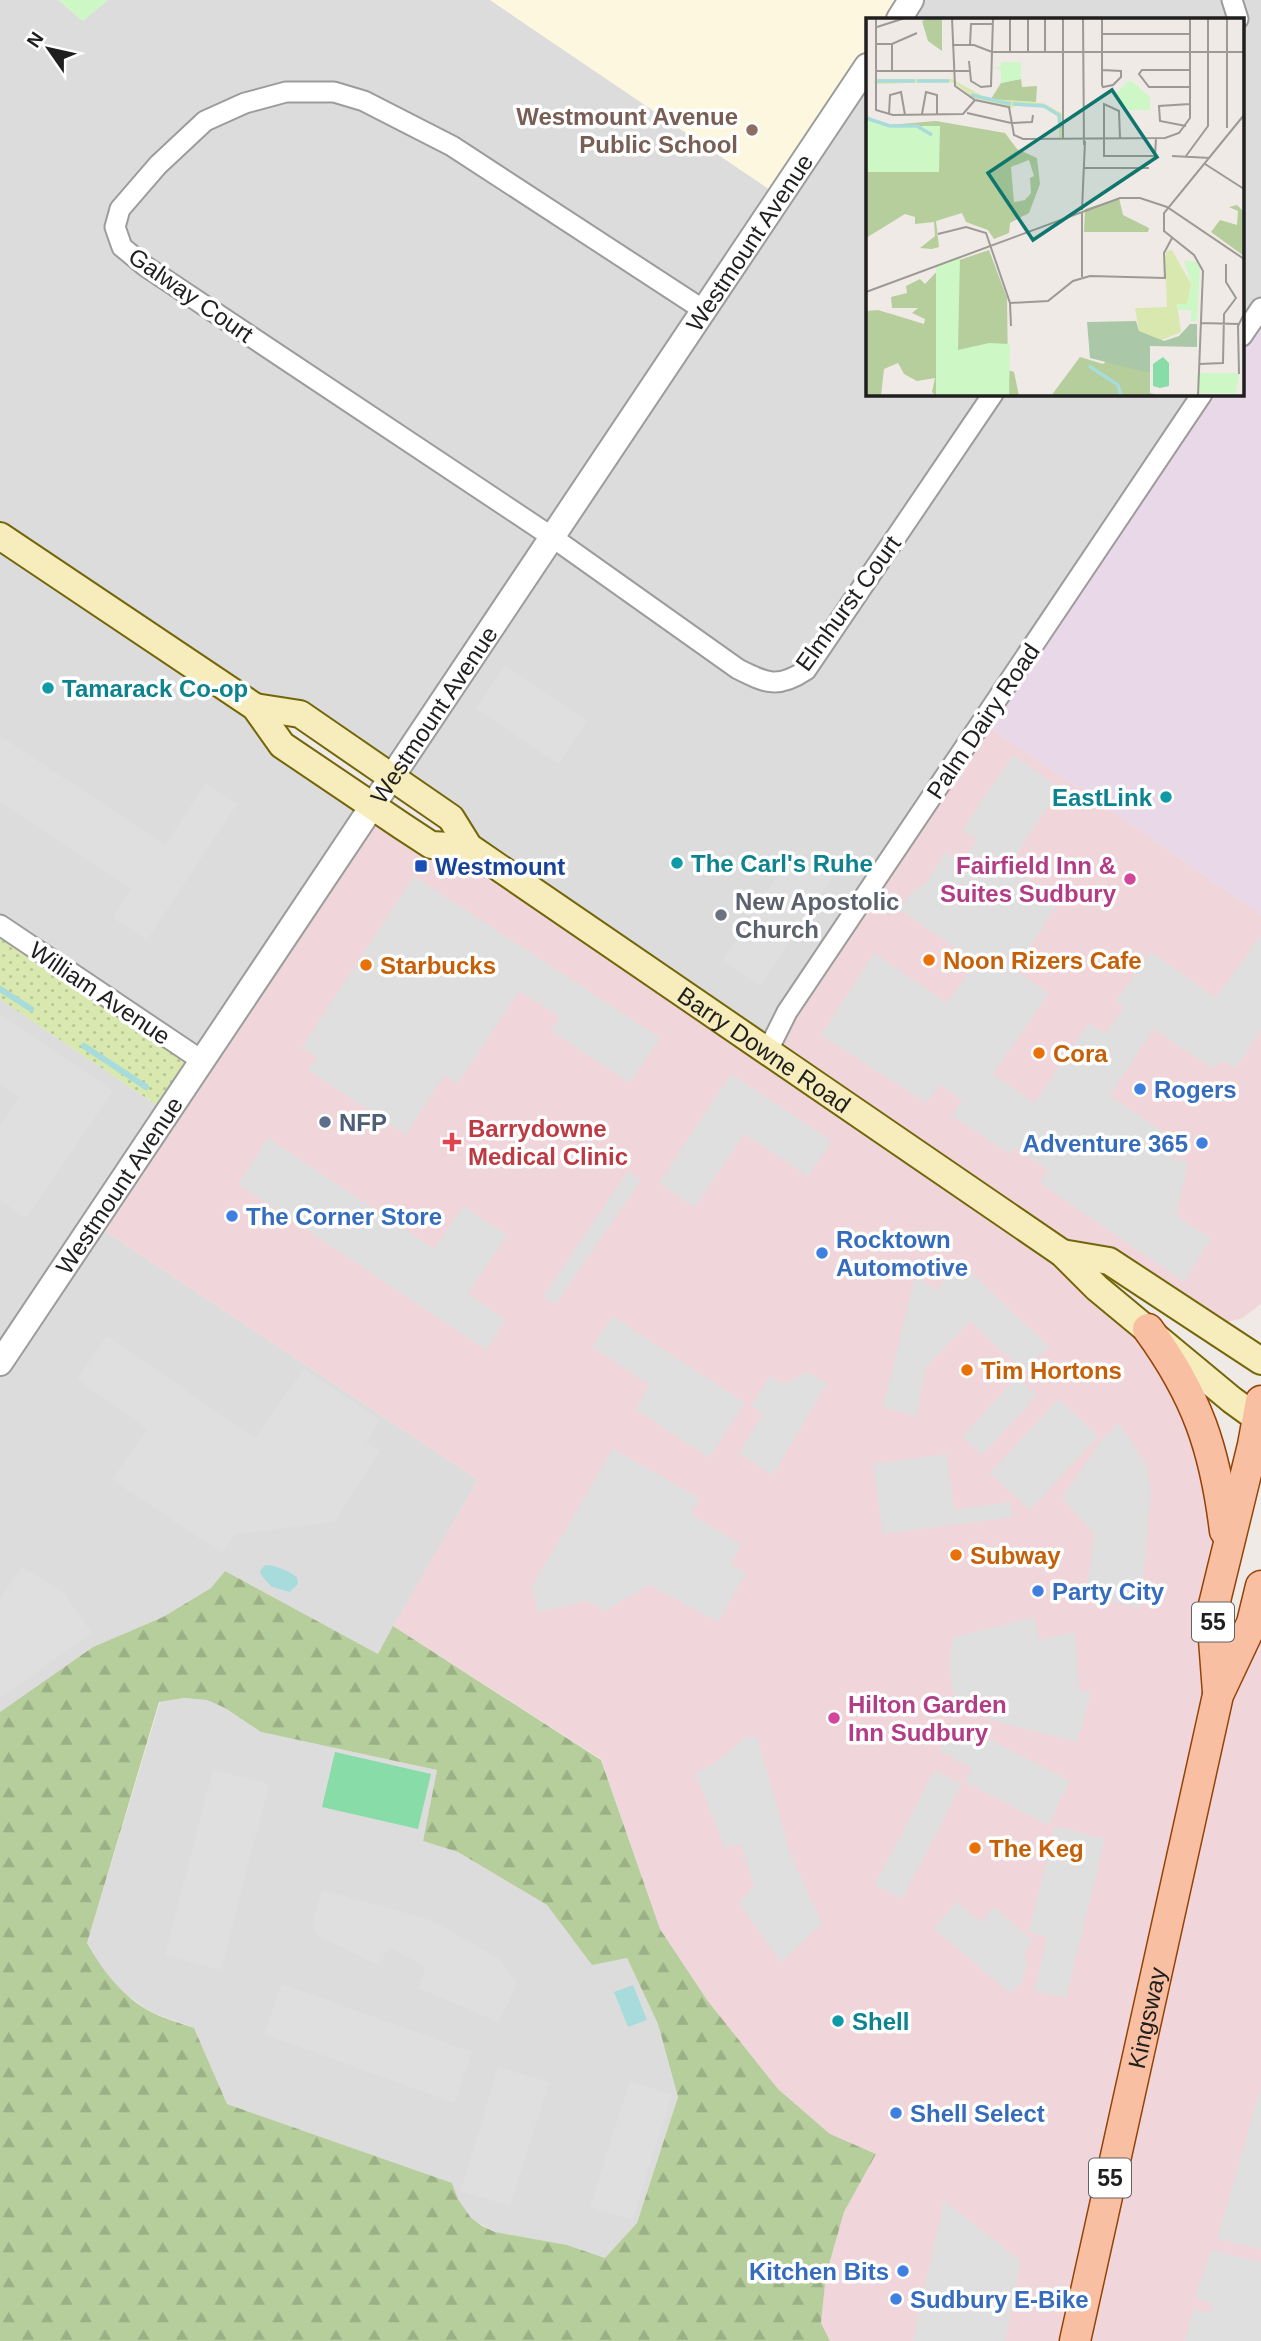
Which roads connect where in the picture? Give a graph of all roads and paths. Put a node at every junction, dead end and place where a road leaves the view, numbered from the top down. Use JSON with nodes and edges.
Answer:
{"nodes":[{"id":1,"x":911,"y":0,"type":"edge"},
{"id":2,"x":1232,"y":0,"type":"edge"},
{"id":3,"x":899,"y":18,"type":"edge"},
{"id":4,"x":1238,"y":18,"type":"edge"},
{"id":5,"x":866,"y":68,"type":"edge"},
{"id":6,"x":1261,"y":308,"type":"edge"},
{"id":7,"x":705,"y":311,"type":"junction"},
{"id":8,"x":1244,"y":333,"type":"edge"},
{"id":9,"x":992,"y":396,"type":"edge"},
{"id":10,"x":1201,"y":396,"type":"edge"},
{"id":11,"x":0,"y":536,"type":"edge"},
{"id":12,"x":552,"y":537,"type":"junction"},
{"id":13,"x":255,"y":707,"type":"junction"},
{"id":14,"x":391,"y":776,"type":"junction"},
{"id":15,"x":372,"y":806,"type":"junction"},
{"id":16,"x":469,"y":847,"type":"junction"},
{"id":17,"x":0,"y":925,"type":"edge"},
{"id":18,"x":768,"y":1052,"type":"junction"},
{"id":19,"x":201,"y":1060,"type":"junction"},
{"id":20,"x":1062,"y":1253,"type":"junction"},
{"id":21,"x":1148,"y":1329,"type":"junction"},
{"id":22,"x":1261,"y":1361,"type":"edge"},
{"id":23,"x":0,"y":1363,"type":"edge"},
{"id":24,"x":1260,"y":1414,"type":"edge"},
{"id":25,"x":1228,"y":1550,"type":"junction"},
{"id":26,"x":1261,"y":1586,"type":"edge"},
{"id":27,"x":1218,"y":1695,"type":"junction"},
{"id":28,"x":1075,"y":2341,"type":"edge"}],
"edges":[{"from":1,"to":3,"type":"street"},
{"from":2,"to":4,"type":"street"},
{"from":5,"to":7,"type":"street","name":"Westmount Avenue"},
{"from":6,"to":8,"type":"street"},
{"from":7,"to":12,"type":"street","name":"Westmount Avenue"},
{"from":7,"to":12,"type":"street","name":"Galway Court"},
{"from":9,"to":12,"type":"street","name":"Elmhurst Court"},
{"from":10,"to":18,"type":"street","name":"Palm Dairy Road"},
{"from":11,"to":13,"type":"main road","name":"Barry Downe Road"},
{"from":12,"to":14,"type":"street","name":"Westmount Avenue"},
{"from":13,"to":14,"type":"main road","name":"Barry Downe Road"},
{"from":13,"to":15,"type":"main road","name":"Barry Downe Road"},
{"from":14,"to":15,"type":"street","name":"Westmount Avenue"},
{"from":14,"to":16,"type":"main road","name":"Barry Downe Road"},
{"from":15,"to":16,"type":"main road","name":"Barry Downe Road"},
{"from":15,"to":19,"type":"street","name":"Westmount Avenue"},
{"from":16,"to":18,"type":"main road","name":"Barry Downe Road"},
{"from":17,"to":19,"type":"street","name":"William Avenue"},
{"from":18,"to":20,"type":"main road","name":"Barry Downe Road"},
{"from":19,"to":23,"type":"street","name":"Westmount Avenue"},
{"from":20,"to":21,"type":"main road","name":"Barry Downe Road"},
{"from":20,"to":22,"type":"main road","name":"Barry Downe Road"},
{"from":21,"to":24,"type":"main road","name":"Barry Downe Road"},
{"from":21,"to":25,"type":"main road"},
{"from":24,"to":25,"type":"main road","name":"Kingsway","number":"55"},
{"from":25,"to":27,"type":"main road","name":"Kingsway","number":"55"},
{"from":26,"to":27,"type":"main road","name":"Kingsway","number":"55"},
{"from":27,"to":28,"type":"main road","name":"Kingsway","number":"55"}]}
